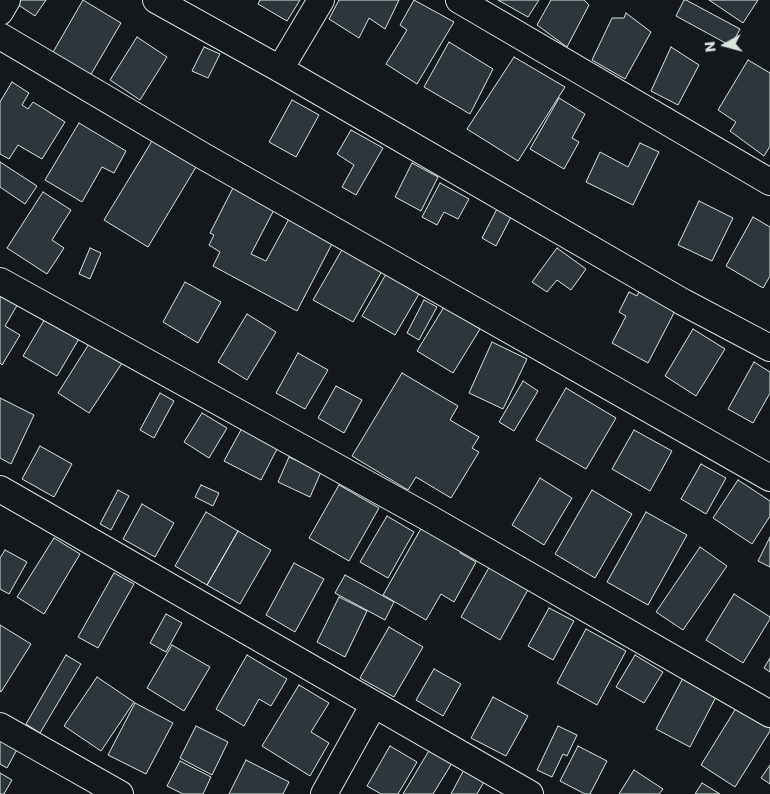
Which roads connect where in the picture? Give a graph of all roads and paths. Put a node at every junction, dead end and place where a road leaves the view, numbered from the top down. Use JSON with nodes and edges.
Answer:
{"nodes":[{"id":1,"x":7,"y":0,"type":"edge"},
{"id":2,"x":156,"y":0,"type":"edge"},
{"id":3,"x":321,"y":0,"type":"edge"},
{"id":4,"x":459,"y":0,"type":"edge"},
{"id":5,"x":0,"y":12,"type":"edge"},
{"id":6,"x":0,"y":36,"type":"edge"},
{"id":7,"x":280,"y":69,"type":"junction"},
{"id":8,"x":770,"y":182,"type":"edge"},
{"id":9,"x":0,"y":281,"type":"edge"},
{"id":10,"x":770,"y":348,"type":"edge"},
{"id":11,"x":770,"y":478,"type":"edge"},
{"id":12,"x":0,"y":489,"type":"edge"},
{"id":13,"x":374,"y":704,"type":"junction"},
{"id":14,"x":770,"y":714,"type":"edge"},
{"id":15,"x":0,"y":726,"type":"edge"},
{"id":16,"x":120,"y":794,"type":"edge"},
{"id":17,"x":324,"y":794,"type":"edge"},
{"id":18,"x":530,"y":794,"type":"edge"}],
"edges":[{"from":1,"to":5,"type":"street"},
{"from":2,"to":7,"type":"street"},
{"from":3,"to":7,"type":"street"},
{"from":4,"to":8,"type":"street"},
{"from":6,"to":11,"type":"street"},
{"from":7,"to":10,"type":"street"},
{"from":9,"to":14,"type":"street"},
{"from":12,"to":13,"type":"street"},
{"from":13,"to":17,"type":"street"},
{"from":13,"to":18,"type":"street"},
{"from":15,"to":16,"type":"street"}]}
